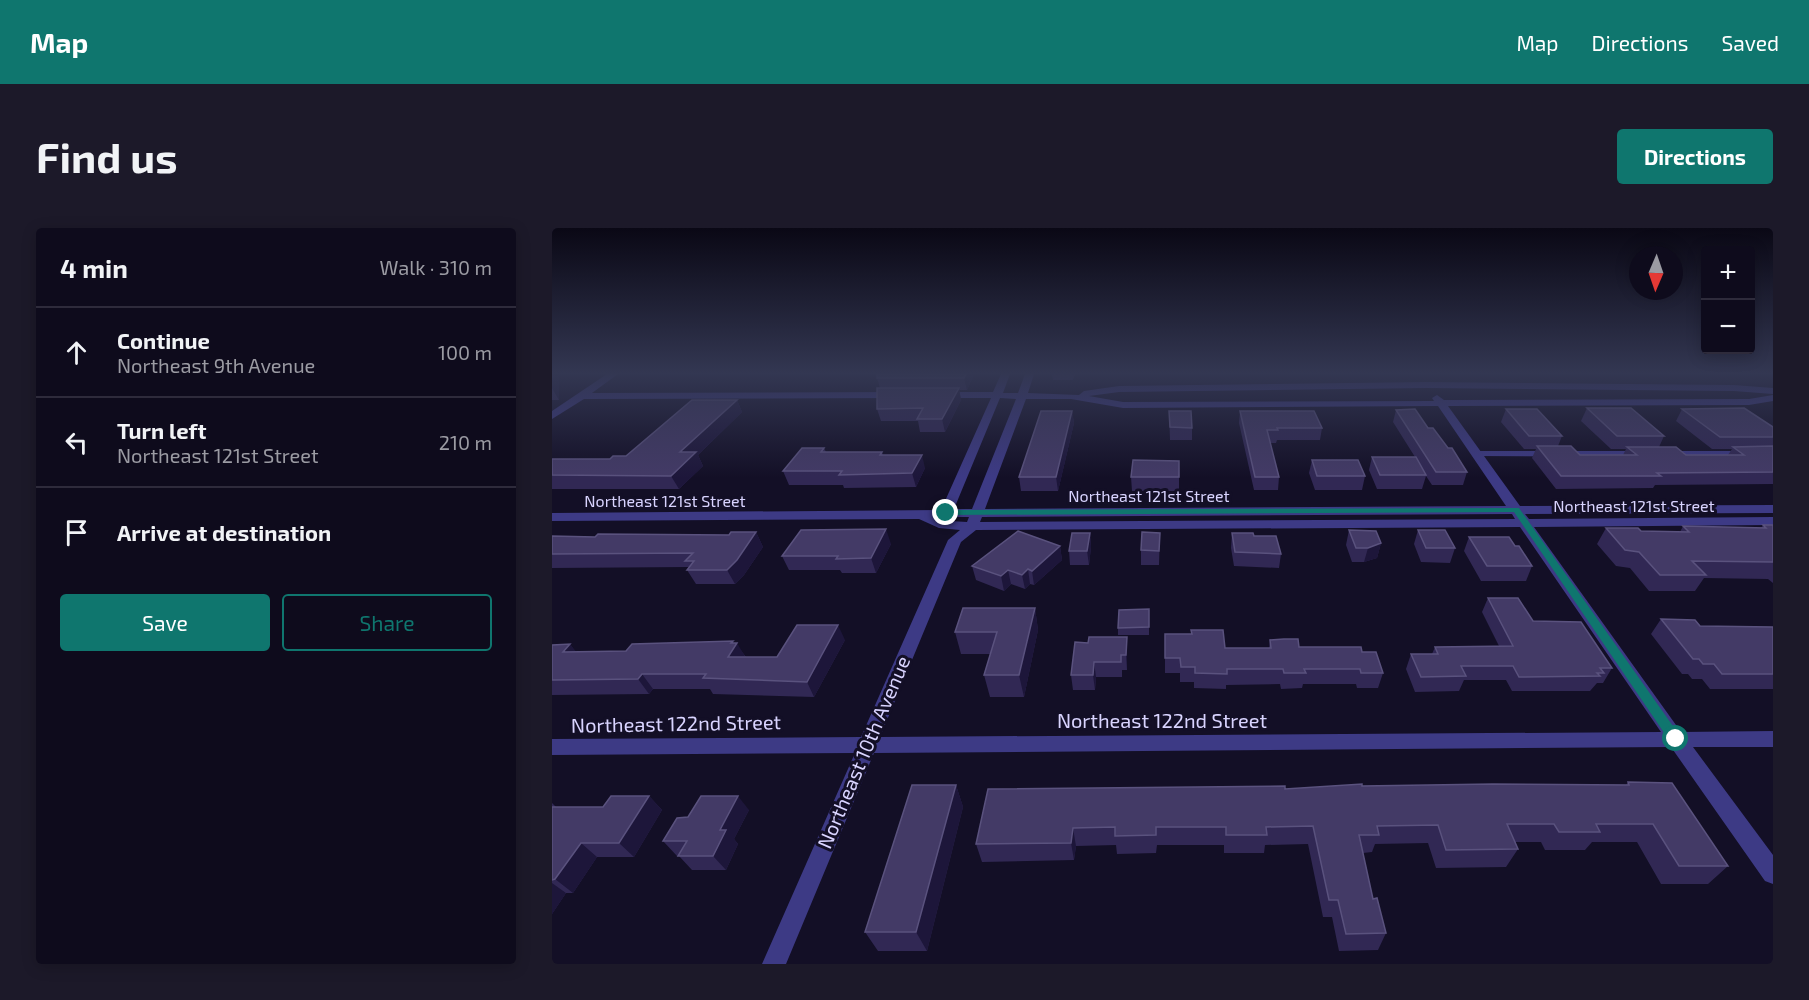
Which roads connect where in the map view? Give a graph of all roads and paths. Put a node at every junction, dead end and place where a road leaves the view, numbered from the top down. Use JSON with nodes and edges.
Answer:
{"nodes":[{"id":1,"x":992,"y":408,"type":"edge"},
{"id":2,"x":1017,"y":408,"type":"edge"},
{"id":3,"x":1445,"y":408,"type":"edge"},
{"id":4,"x":1477,"y":454,"type":"junction"},
{"id":5,"x":1650,"y":454,"type":"edge"},
{"id":6,"x":1661,"y":454,"type":"edge"},
{"id":7,"x":1773,"y":454,"type":"edge"},
{"id":8,"x":1773,"y":509,"type":"edge"},
{"id":9,"x":978,"y":513,"type":"junction"},
{"id":10,"x":1521,"y":516,"type":"junction"},
{"id":11,"x":552,"y":517,"type":"edge"},
{"id":12,"x":1773,"y":521,"type":"edge"},
{"id":13,"x":948,"y":526,"type":"junction"},
{"id":14,"x":972,"y":527,"type":"junction"},
{"id":15,"x":1676,"y":739,"type":"junction"},
{"id":16,"x":1773,"y":739,"type":"edge"},
{"id":17,"x":866,"y":744,"type":"junction"},
{"id":18,"x":552,"y":747,"type":"edge"},
{"id":19,"x":1773,"y":873,"type":"edge"},
{"id":20,"x":774,"y":964,"type":"edge"}],
"edges":[{"from":1,"to":13,"type":"street","name":"Northeast 10th Avenue"},
{"from":2,"to":9,"type":"street","name":"Northeast 10th Avenue"},
{"from":3,"to":4,"type":"street"},
{"from":4,"to":5,"type":"lane"},
{"from":4,"to":10,"type":"street"},
{"from":6,"to":7,"type":"lane"},
{"from":8,"to":10,"type":"street","name":"Northeast 121st Street"},
{"from":9,"to":10,"type":"street","name":"Northeast 121st Street"},
{"from":9,"to":13,"type":"street","name":"Northeast 121st Street"},
{"from":9,"to":14,"type":"street","name":"Northeast 10th Avenue"},
{"from":10,"to":12,"type":"street","name":"Northeast 121st Street"},
{"from":10,"to":14,"type":"street","name":"Northeast 121st Street"},
{"from":10,"to":15,"type":"street"},
{"from":11,"to":13,"type":"street","name":"Northeast 121st Street"},
{"from":13,"to":14,"type":"street","name":"Northeast 10th Avenue"},
{"from":13,"to":17,"type":"street","name":"Northeast 10th Avenue"},
{"from":15,"to":16,"type":"street","name":"Northeast 122nd Street"},
{"from":15,"to":17,"type":"street","name":"Northeast 122nd Street"},
{"from":15,"to":19,"type":"street"},
{"from":17,"to":18,"type":"street","name":"Northeast 122nd Street"},
{"from":17,"to":20,"type":"street","name":"Northeast 10th Avenue"}]}
